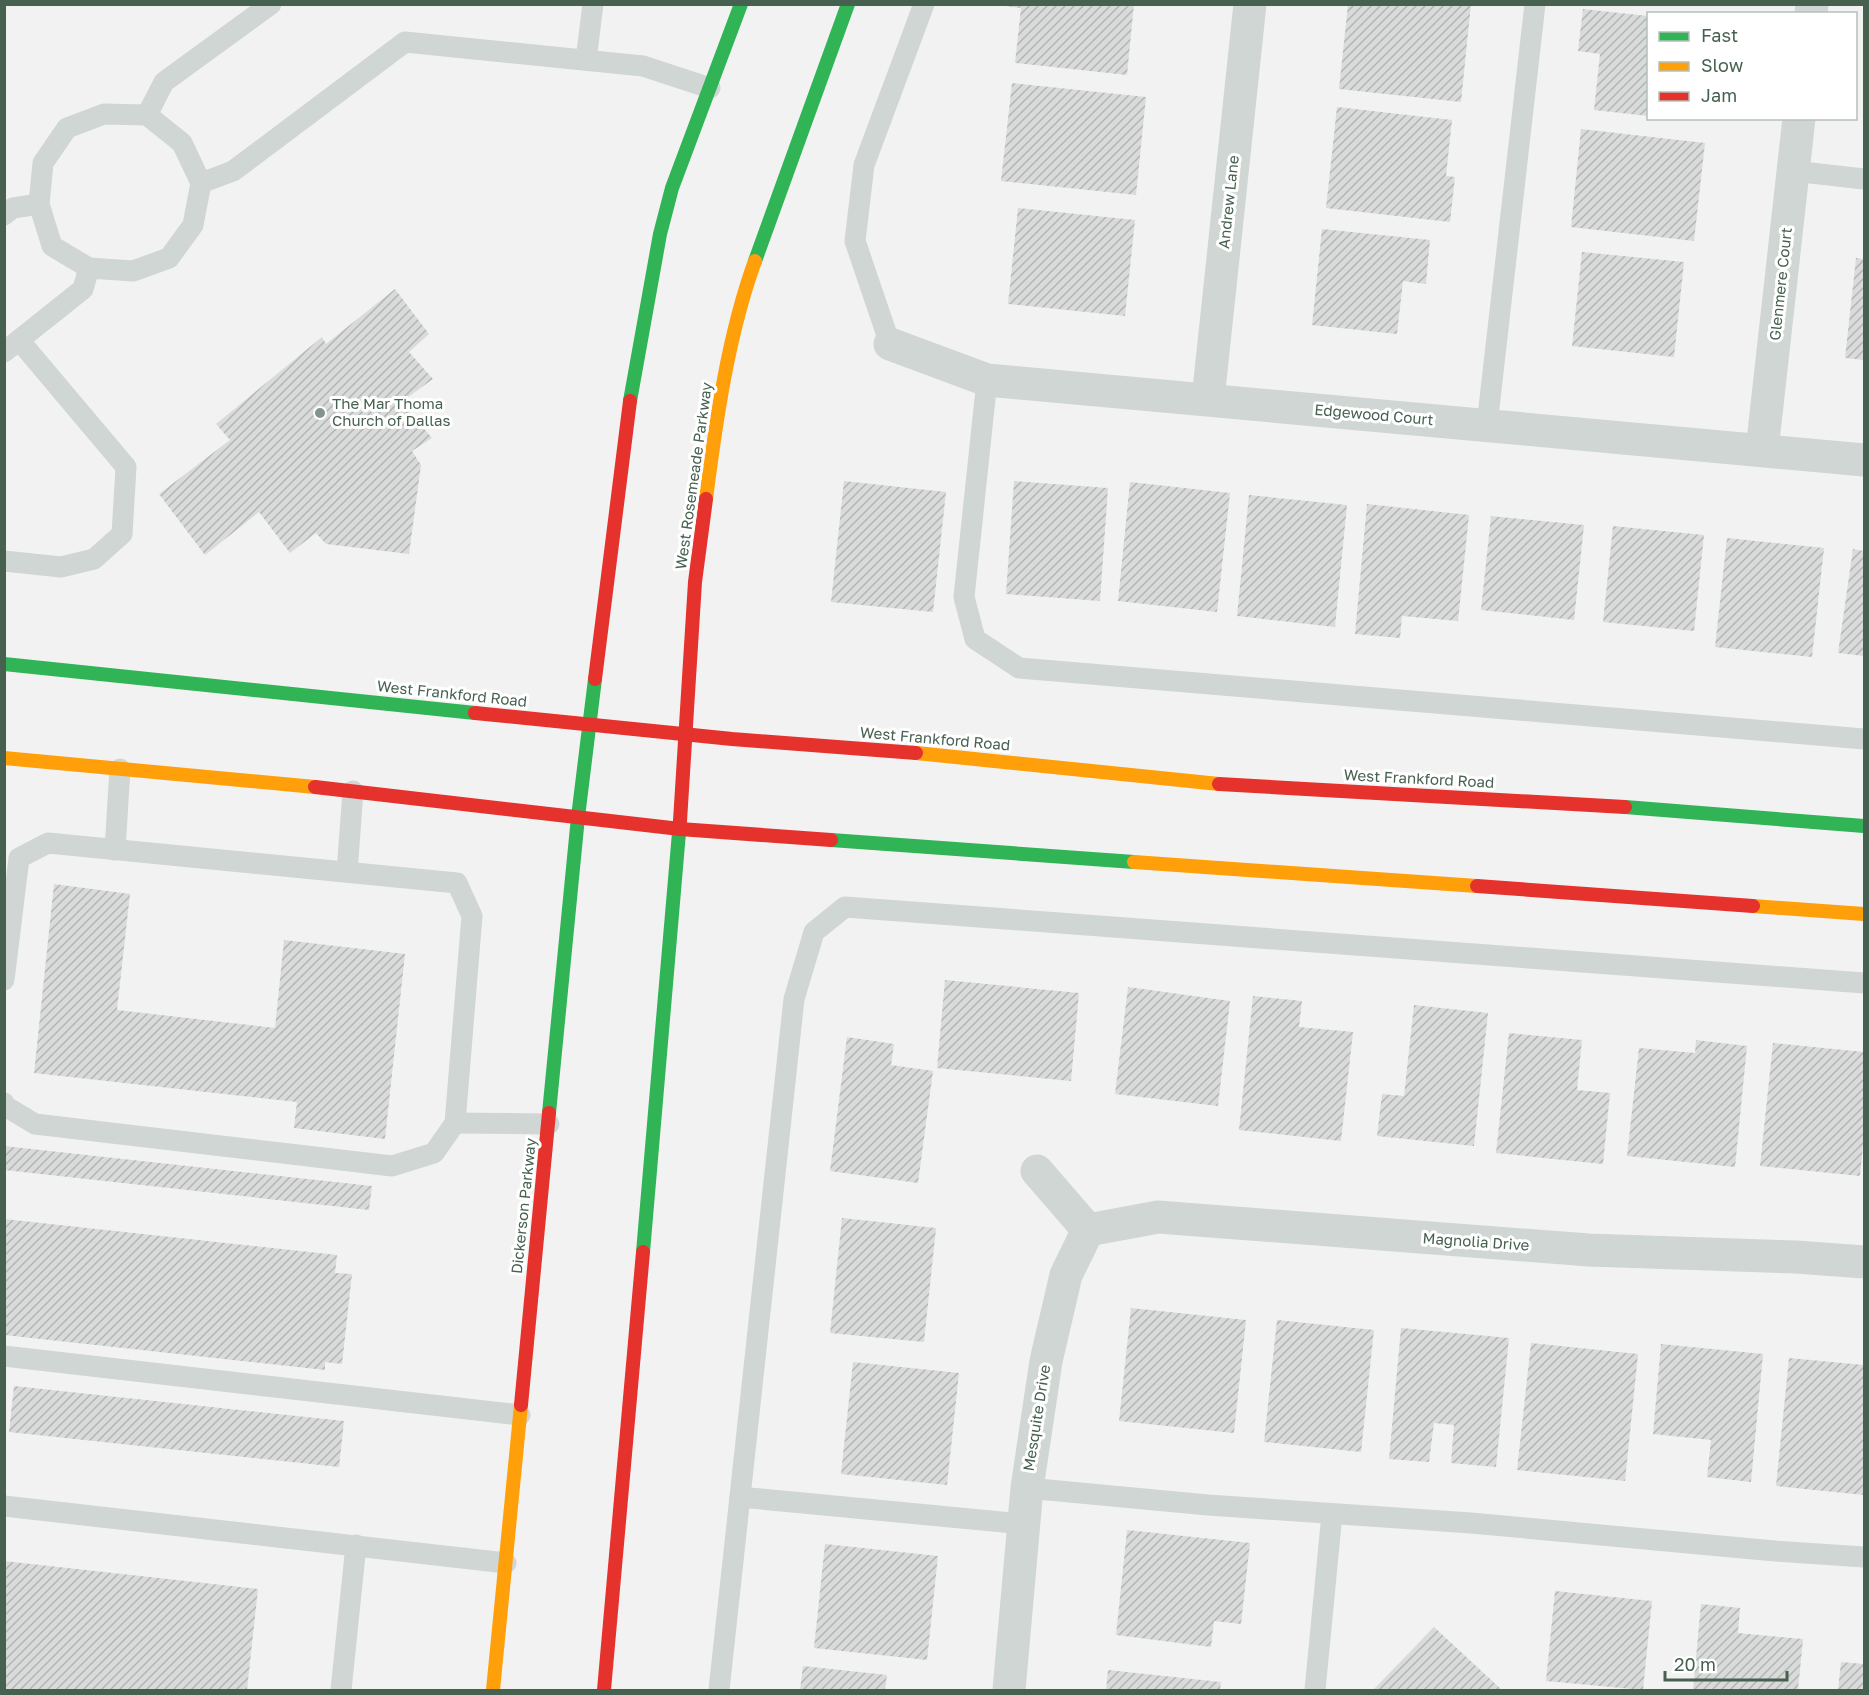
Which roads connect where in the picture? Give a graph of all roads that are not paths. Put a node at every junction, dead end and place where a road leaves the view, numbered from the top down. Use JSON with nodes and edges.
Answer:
{"nodes":[{"id":1,"x":271,"y":4,"type":"edge"},
{"id":2,"x":593,"y":4,"type":"edge"},
{"id":3,"x":741,"y":4,"type":"edge"},
{"id":4,"x":848,"y":4,"type":"edge"},
{"id":5,"x":924,"y":4,"type":"edge"},
{"id":6,"x":1250,"y":4,"type":"edge"},
{"id":7,"x":1535,"y":4,"type":"edge"},
{"id":8,"x":586,"y":60,"type":"junction"},
{"id":9,"x":710,"y":88,"type":"junction"},
{"id":10,"x":147,"y":115,"type":"junction"},
{"id":11,"x":1799,"y":120,"type":"edge"},
{"id":12,"x":1793,"y":171,"type":"junction"},
{"id":13,"x":1864,"y":179,"type":"edge"},
{"id":14,"x":201,"y":183,"type":"junction"},
{"id":15,"x":39,"y":204,"type":"junction"},
{"id":16,"x":4,"y":215,"type":"edge"},
{"id":17,"x":89,"y":268,"type":"junction"},
{"id":18,"x":890,"y":344,"type":"joint"},
{"id":19,"x":12,"y":346,"type":"edge"},
{"id":20,"x":987,"y":380,"type":"junction"},
{"id":21,"x":1208,"y":399,"type":"junction"},
{"id":22,"x":1487,"y":425,"type":"junction"},
{"id":23,"x":1762,"y":450,"type":"junction"},
{"id":24,"x":1864,"y":460,"type":"edge"},
{"id":25,"x":4,"y":561,"type":"edge"},
{"id":26,"x":4,"y":664,"type":"edge"},
{"id":27,"x":589,"y":725,"type":"junction"},
{"id":28,"x":687,"y":735,"type":"junction"},
{"id":29,"x":1864,"y":739,"type":"edge"},
{"id":30,"x":4,"y":758,"type":"edge"},
{"id":31,"x":120,"y":769,"type":"junction"},
{"id":32,"x":353,"y":791,"type":"junction"},
{"id":33,"x":578,"y":817,"type":"junction"},
{"id":34,"x":1864,"y":826,"type":"edge"},
{"id":35,"x":680,"y":829,"type":"junction"},
{"id":36,"x":115,"y":850,"type":"junction"},
{"id":37,"x":347,"y":872,"type":"junction"},
{"id":38,"x":1864,"y":914,"type":"edge"},
{"id":39,"x":4,"y":980,"type":"edge"},
{"id":40,"x":1864,"y":983,"type":"edge"},
{"id":41,"x":4,"y":1103,"type":"edge"},
{"id":42,"x":455,"y":1123,"type":"junction"},
{"id":43,"x":549,"y":1124,"type":"junction"},
{"id":44,"x":1037,"y":1171,"type":"dead end"},
{"id":45,"x":1088,"y":1230,"type":"junction"},
{"id":46,"x":1864,"y":1262,"type":"edge"},
{"id":47,"x":4,"y":1356,"type":"edge"},
{"id":48,"x":520,"y":1416,"type":"junction"},
{"id":49,"x":1027,"y":1488,"type":"junction"},
{"id":50,"x":740,"y":1497,"type":"junction"},
{"id":51,"x":4,"y":1506,"type":"edge"},
{"id":52,"x":1332,"y":1514,"type":"junction"},
{"id":53,"x":1023,"y":1524,"type":"junction"},
{"id":54,"x":356,"y":1545,"type":"junction"},
{"id":55,"x":1864,"y":1557,"type":"edge"},
{"id":56,"x":506,"y":1563,"type":"junction"},
{"id":57,"x":341,"y":1690,"type":"edge"},
{"id":58,"x":493,"y":1690,"type":"edge"},
{"id":59,"x":604,"y":1690,"type":"edge"},
{"id":60,"x":719,"y":1690,"type":"edge"},
{"id":61,"x":1008,"y":1690,"type":"edge"},
{"id":62,"x":1315,"y":1690,"type":"edge"}],
"edges":[{"from":1,"to":10,"type":"lane"},
{"from":2,"to":8,"type":"lane"},
{"from":3,"to":9,"type":"main road"},
{"from":4,"to":28,"type":"main road","name":"West Rosemeade Parkway"},
{"from":5,"to":18,"type":"lane"},
{"from":6,"to":21,"type":"street","name":"Andrew Lane"},
{"from":7,"to":22,"type":"lane"},
{"from":8,"to":9,"type":"lane"},
{"from":8,"to":14,"type":"lane"},
{"from":9,"to":27,"type":"main road"},
{"from":10,"to":14,"type":"lane"},
{"from":10,"to":15,"type":"lane"},
{"from":11,"to":12,"type":"street","name":"Glenmere Court"},
{"from":12,"to":13,"type":"lane"},
{"from":12,"to":23,"type":"street","name":"Glenmere Court"},
{"from":14,"to":17,"type":"lane"},
{"from":15,"to":16,"type":"lane"},
{"from":15,"to":17,"type":"lane"},
{"from":17,"to":19,"type":"lane"},
{"from":18,"to":20,"type":"street","name":"Edgewood Court"},
{"from":19,"to":25,"type":"lane"},
{"from":20,"to":21,"type":"street","name":"Edgewood Court"},
{"from":20,"to":29,"type":"lane"},
{"from":21,"to":22,"type":"street","name":"Edgewood Court"},
{"from":22,"to":23,"type":"street","name":"Edgewood Court"},
{"from":23,"to":24,"type":"street","name":"Edgewood Court"},
{"from":26,"to":27,"type":"main road","name":"West Frankford Road"},
{"from":27,"to":28,"type":"main road","name":"West Frankford Road"},
{"from":27,"to":33,"type":"main road","name":"Dickerson Parkway"},
{"from":28,"to":34,"type":"main road","name":"West Frankford Road"},
{"from":28,"to":35,"type":"main road","name":"West Rosemeade Parkway"},
{"from":30,"to":31,"type":"main road"},
{"from":31,"to":32,"type":"main road"},
{"from":31,"to":36,"type":"lane"},
{"from":32,"to":33,"type":"main road"},
{"from":32,"to":37,"type":"lane"},
{"from":33,"to":35,"type":"main road"},
{"from":33,"to":43,"type":"main road","name":"Dickerson Parkway"},
{"from":35,"to":38,"type":"main road"},
{"from":35,"to":59,"type":"main road"},
{"from":36,"to":37,"type":"lane"},
{"from":36,"to":39,"type":"lane"},
{"from":37,"to":42,"type":"lane"},
{"from":40,"to":50,"type":"lane"},
{"from":41,"to":42,"type":"lane"},
{"from":42,"to":43,"type":"lane"},
{"from":43,"to":48,"type":"main road","name":"Dickerson Parkway"},
{"from":44,"to":45,"type":"street"},
{"from":45,"to":46,"type":"street","name":"Magnolia Drive"},
{"from":45,"to":49,"type":"street","name":"Mesquite Drive"},
{"from":47,"to":48,"type":"lane"},
{"from":48,"to":56,"type":"main road","name":"Dickerson Parkway"},
{"from":49,"to":52,"type":"lane"},
{"from":49,"to":53,"type":"street","name":"Mesquite Drive"},
{"from":50,"to":53,"type":"lane"},
{"from":50,"to":60,"type":"lane"},
{"from":51,"to":54,"type":"lane"},
{"from":52,"to":55,"type":"lane"},
{"from":52,"to":62,"type":"lane"},
{"from":53,"to":61,"type":"street","name":"Mesquite Drive"},
{"from":54,"to":56,"type":"lane"},
{"from":54,"to":57,"type":"lane"},
{"from":56,"to":58,"type":"main road","name":"Dickerson Parkway"}]}
